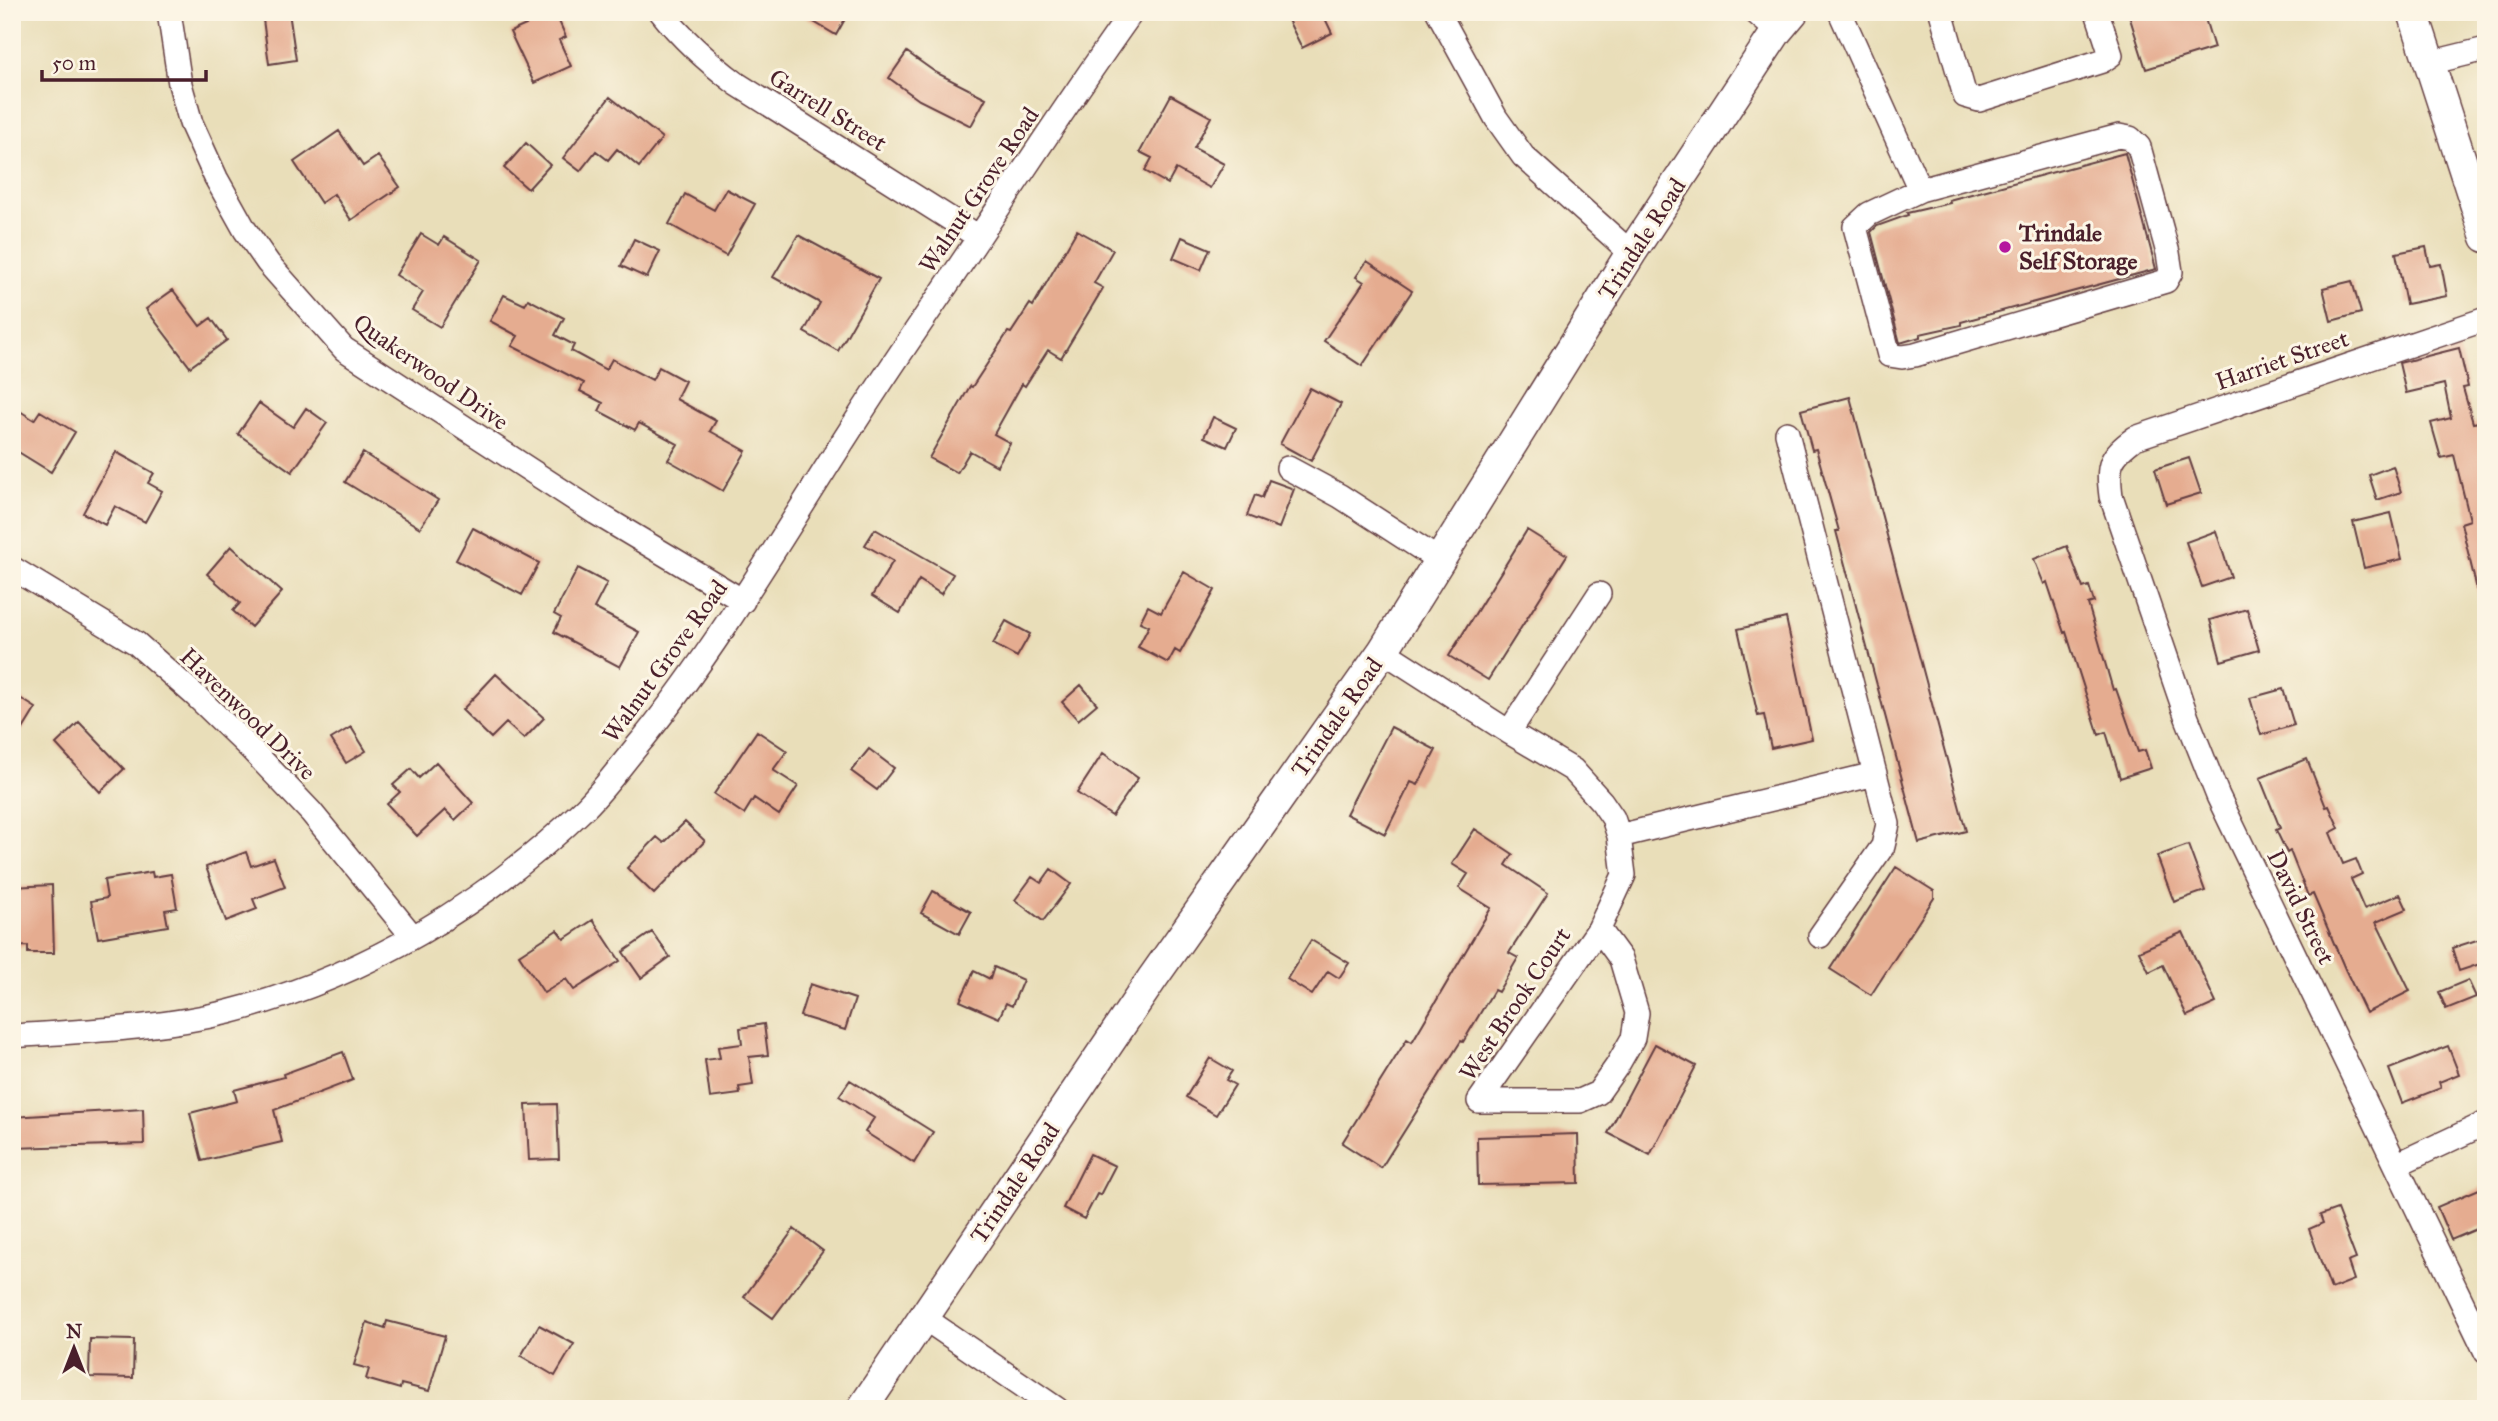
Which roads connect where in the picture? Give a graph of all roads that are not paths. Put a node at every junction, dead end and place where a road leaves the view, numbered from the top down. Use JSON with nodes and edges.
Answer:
{"nodes":[{"id":1,"x":169,"y":12,"type":"edge"},
{"id":2,"x":661,"y":12,"type":"edge"},
{"id":3,"x":1132,"y":12,"type":"edge"},
{"id":4,"x":1438,"y":12,"type":"edge"},
{"id":5,"x":1840,"y":12,"type":"edge"},
{"id":6,"x":1941,"y":12,"type":"edge"},
{"id":7,"x":2097,"y":12,"type":"edge"},
{"id":8,"x":2413,"y":12,"type":"edge"},
{"id":9,"x":1775,"y":19,"type":"edge"},
{"id":10,"x":2486,"y":49,"type":"edge"},
{"id":11,"x":2429,"y":63,"type":"junction"},
{"id":12,"x":1920,"y":190,"type":"junction"},
{"id":13,"x":2483,"y":218,"type":"edge"},
{"id":14,"x":979,"y":237,"type":"junction"},
{"id":15,"x":1631,"y":253,"type":"junction"},
{"id":16,"x":2486,"y":319,"type":"edge"},
{"id":17,"x":1787,"y":433,"type":"dead end"},
{"id":18,"x":1288,"y":468,"type":"dead end"},
{"id":19,"x":2107,"y":469,"type":"joint"},
{"id":20,"x":1439,"y":560,"type":"junction"},
{"id":21,"x":12,"y":568,"type":"edge"},
{"id":22,"x":1599,"y":594,"type":"dead end"},
{"id":23,"x":743,"y":601,"type":"junction"},
{"id":24,"x":1383,"y":651,"type":"junction"},
{"id":25,"x":1509,"y":732,"type":"junction"},
{"id":26,"x":1875,"y":774,"type":"junction"},
{"id":27,"x":1619,"y":836,"type":"junction"},
{"id":28,"x":1599,"y":929,"type":"junction"},
{"id":29,"x":1821,"y":936,"type":"dead end"},
{"id":30,"x":413,"y":937,"type":"junction"},
{"id":31,"x":12,"y":1036,"type":"edge"},
{"id":32,"x":2486,"y":1123,"type":"edge"},
{"id":33,"x":2396,"y":1165,"type":"junction"},
{"id":34,"x":925,"y":1318,"type":"junction"},
{"id":35,"x":2486,"y":1352,"type":"edge"},
{"id":36,"x":862,"y":1409,"type":"edge"},
{"id":37,"x":1058,"y":1409,"type":"edge"}],
"edges":[{"from":1,"to":23,"type":"street","name":"Quakerwood Drive"},
{"from":2,"to":14,"type":"street","name":"Garrell Street"},
{"from":3,"to":14,"type":"street","name":"Walnut Grove Road"},
{"from":4,"to":15,"type":"street"},
{"from":5,"to":12,"type":"street"},
{"from":6,"to":7,"type":"street"},
{"from":8,"to":11,"type":"main road"},
{"from":9,"to":15,"type":"main road","name":"Trindale Road"},
{"from":10,"to":11,"type":"street"},
{"from":11,"to":13,"type":"main road"},
{"from":12,"to":12,"type":"street"},
{"from":14,"to":23,"type":"street","name":"Walnut Grove Road"},
{"from":15,"to":20,"type":"main road","name":"Trindale Road"},
{"from":16,"to":19,"type":"street","name":"Harriet Street"},
{"from":17,"to":26,"type":"street"},
{"from":18,"to":20,"type":"street"},
{"from":19,"to":33,"type":"street","name":"David Street"},
{"from":20,"to":24,"type":"main road","name":"Trindale Road"},
{"from":21,"to":30,"type":"street","name":"Havenwood Drive"},
{"from":22,"to":25,"type":"street"},
{"from":23,"to":30,"type":"street","name":"Walnut Grove Road"},
{"from":24,"to":25,"type":"street","name":"West Brook Court"},
{"from":24,"to":34,"type":"main road","name":"Trindale Road"},
{"from":25,"to":27,"type":"street","name":"West Brook Court"},
{"from":26,"to":27,"type":"street"},
{"from":26,"to":29,"type":"street"},
{"from":27,"to":28,"type":"street","name":"West Brook Court"},
{"from":28,"to":28,"type":"street","name":"West Brook Court"},
{"from":30,"to":31,"type":"street","name":"Walnut Grove Road"},
{"from":32,"to":33,"type":"street"},
{"from":33,"to":35,"type":"street","name":"David Street"},
{"from":34,"to":36,"type":"main road","name":"Trindale Road"},
{"from":34,"to":37,"type":"street"}]}
